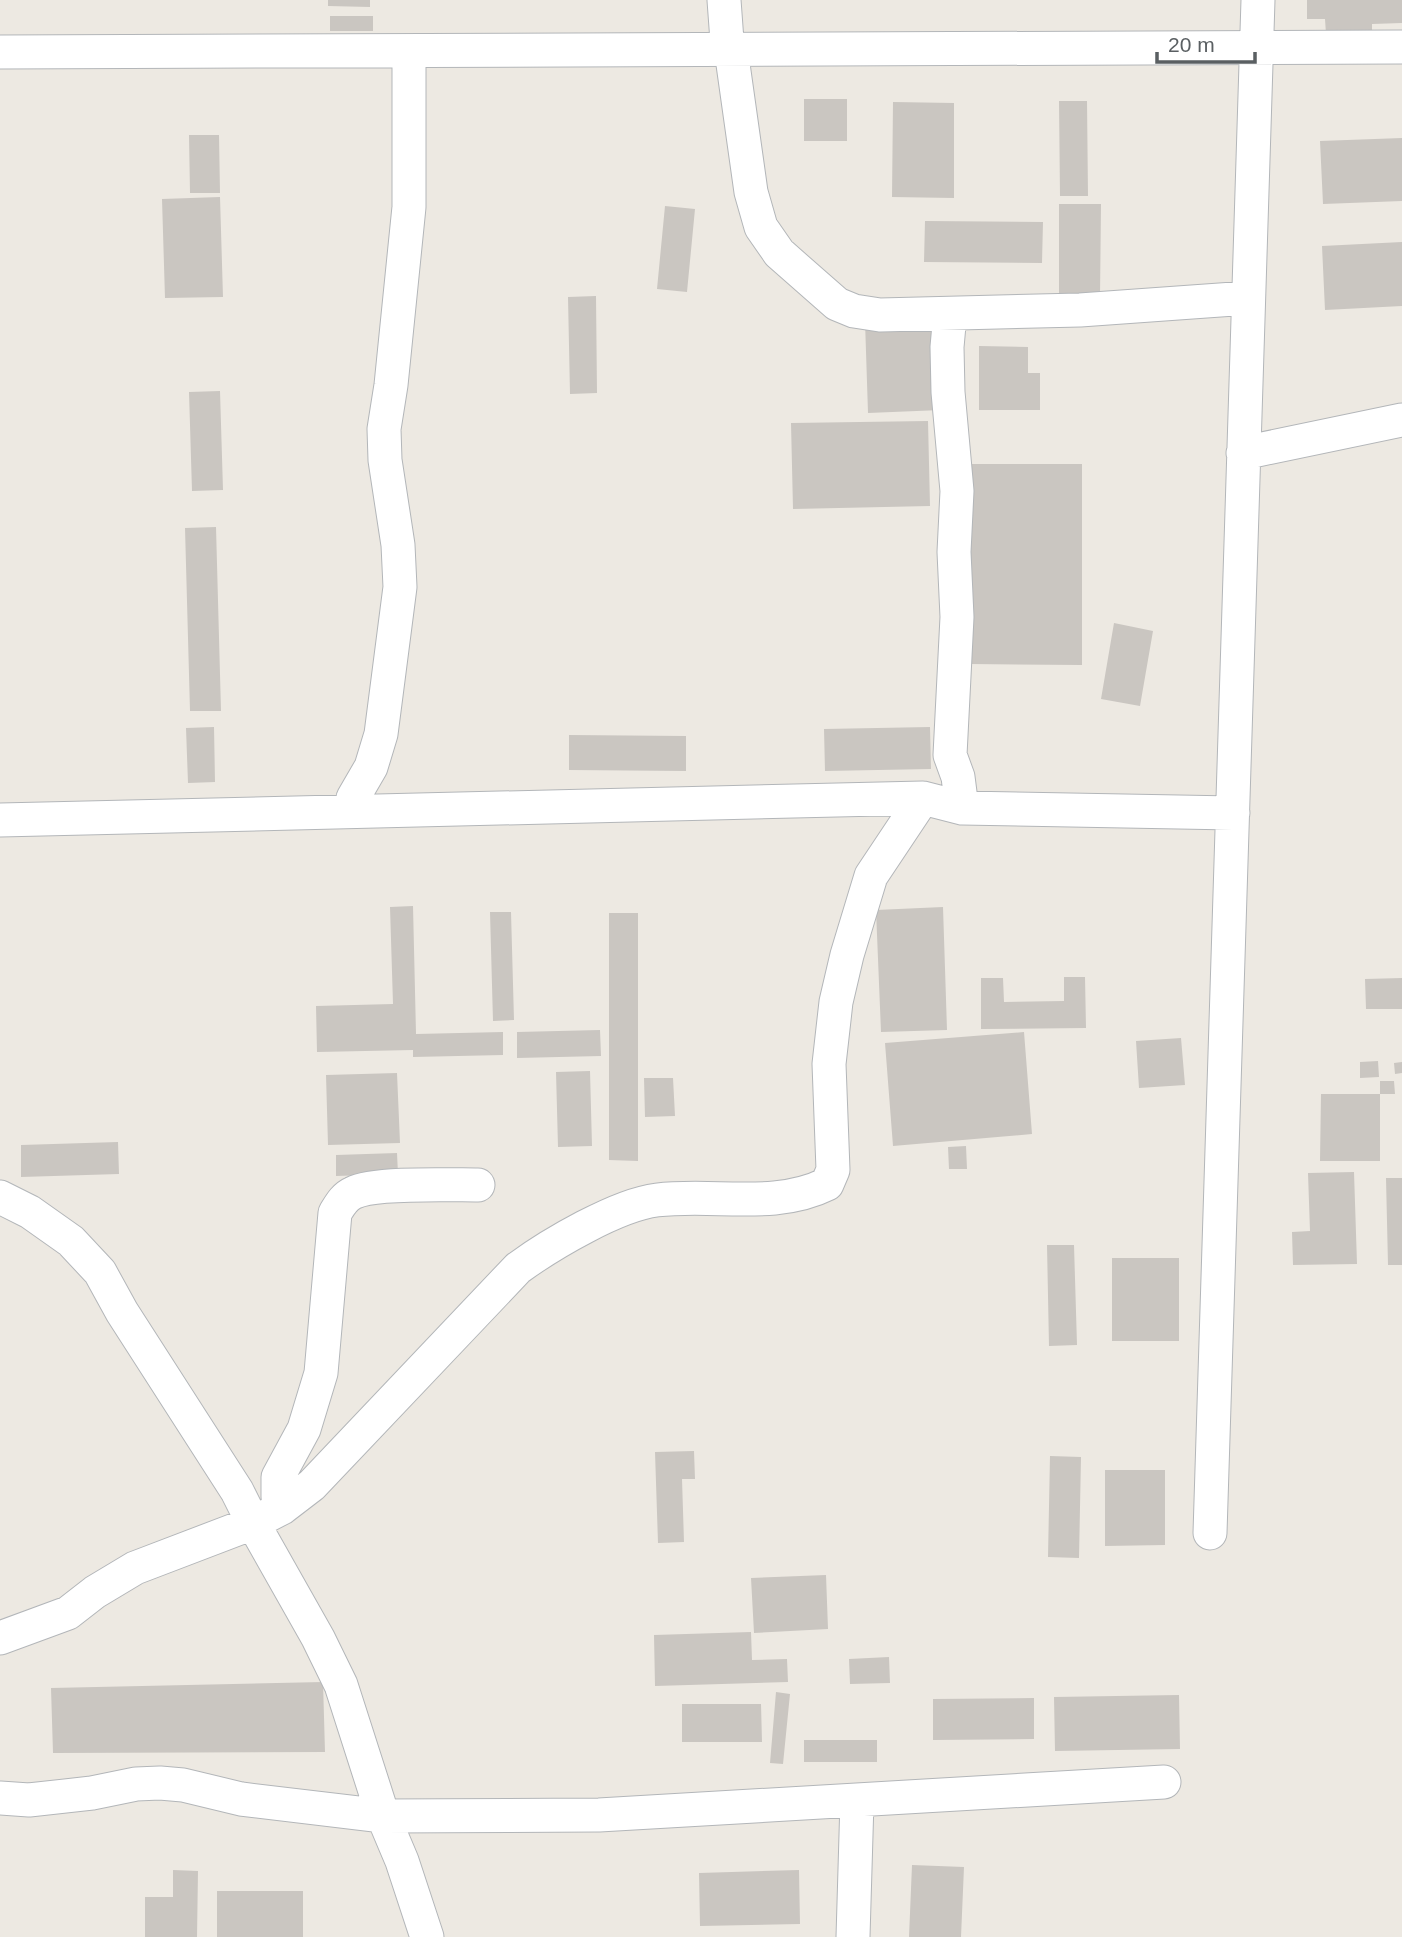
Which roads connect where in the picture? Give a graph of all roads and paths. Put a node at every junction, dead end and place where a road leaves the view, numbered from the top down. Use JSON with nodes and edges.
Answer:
{"nodes":[{"id":1,"x":724,"y":0,"type":"edge"},
{"id":2,"x":1258,"y":0,"type":"edge"},
{"id":3,"x":1256,"y":47,"type":"junction"},
{"id":4,"x":1402,"y":47,"type":"edge"},
{"id":5,"x":731,"y":50,"type":"junction"},
{"id":6,"x":409,"y":51,"type":"junction"},
{"id":7,"x":0,"y":52,"type":"edge"},
{"id":8,"x":1248,"y":298,"type":"junction"},
{"id":9,"x":950,"y":314,"type":"junction"},
{"id":10,"x":1402,"y":420,"type":"edge"},
{"id":11,"x":1243,"y":453,"type":"junction"},
{"id":12,"x":923,"y":798,"type":"junction"},
{"id":13,"x":962,"y":808,"type":"junction"},
{"id":14,"x":357,"y":811,"type":"junction"},
{"id":15,"x":1233,"y":813,"type":"junction"},
{"id":16,"x":0,"y":820,"type":"edge"},
{"id":17,"x":478,"y":1185,"type":"dead end"},
{"id":18,"x":0,"y":1198,"type":"edge"},
{"id":19,"x":282,"y":1508,"type":"junction"},
{"id":20,"x":253,"y":1523,"type":"junction"},
{"id":21,"x":1210,"y":1533,"type":"dead end"},
{"id":22,"x":0,"y":1638,"type":"edge"},
{"id":23,"x":1164,"y":1782,"type":"dead end"},
{"id":24,"x":0,"y":1798,"type":"edge"},
{"id":25,"x":857,"y":1801,"type":"junction"},
{"id":26,"x":383,"y":1816,"type":"junction"},
{"id":27,"x":427,"y":1937,"type":"edge"},
{"id":28,"x":853,"y":1937,"type":"edge"}],
"edges":[{"from":1,"to":5,"type":"street"},
{"from":2,"to":3,"type":"street"},
{"from":3,"to":4,"type":"street"},
{"from":3,"to":5,"type":"street"},
{"from":3,"to":8,"type":"street"},
{"from":5,"to":6,"type":"street"},
{"from":5,"to":9,"type":"street"},
{"from":6,"to":7,"type":"street"},
{"from":6,"to":14,"type":"street"},
{"from":8,"to":9,"type":"street"},
{"from":8,"to":11,"type":"street"},
{"from":9,"to":13,"type":"street"},
{"from":10,"to":11,"type":"street"},
{"from":11,"to":15,"type":"street"},
{"from":12,"to":13,"type":"street"},
{"from":12,"to":14,"type":"street"},
{"from":12,"to":19,"type":"street"},
{"from":13,"to":15,"type":"street"},
{"from":14,"to":16,"type":"street"},
{"from":15,"to":21,"type":"street"},
{"from":17,"to":19,"type":"street"},
{"from":18,"to":20,"type":"street"},
{"from":19,"to":20,"type":"street"},
{"from":20,"to":22,"type":"street"},
{"from":20,"to":26,"type":"street"},
{"from":23,"to":25,"type":"street"},
{"from":24,"to":26,"type":"street"},
{"from":25,"to":26,"type":"street"},
{"from":25,"to":28,"type":"street"},
{"from":26,"to":27,"type":"street"}]}
